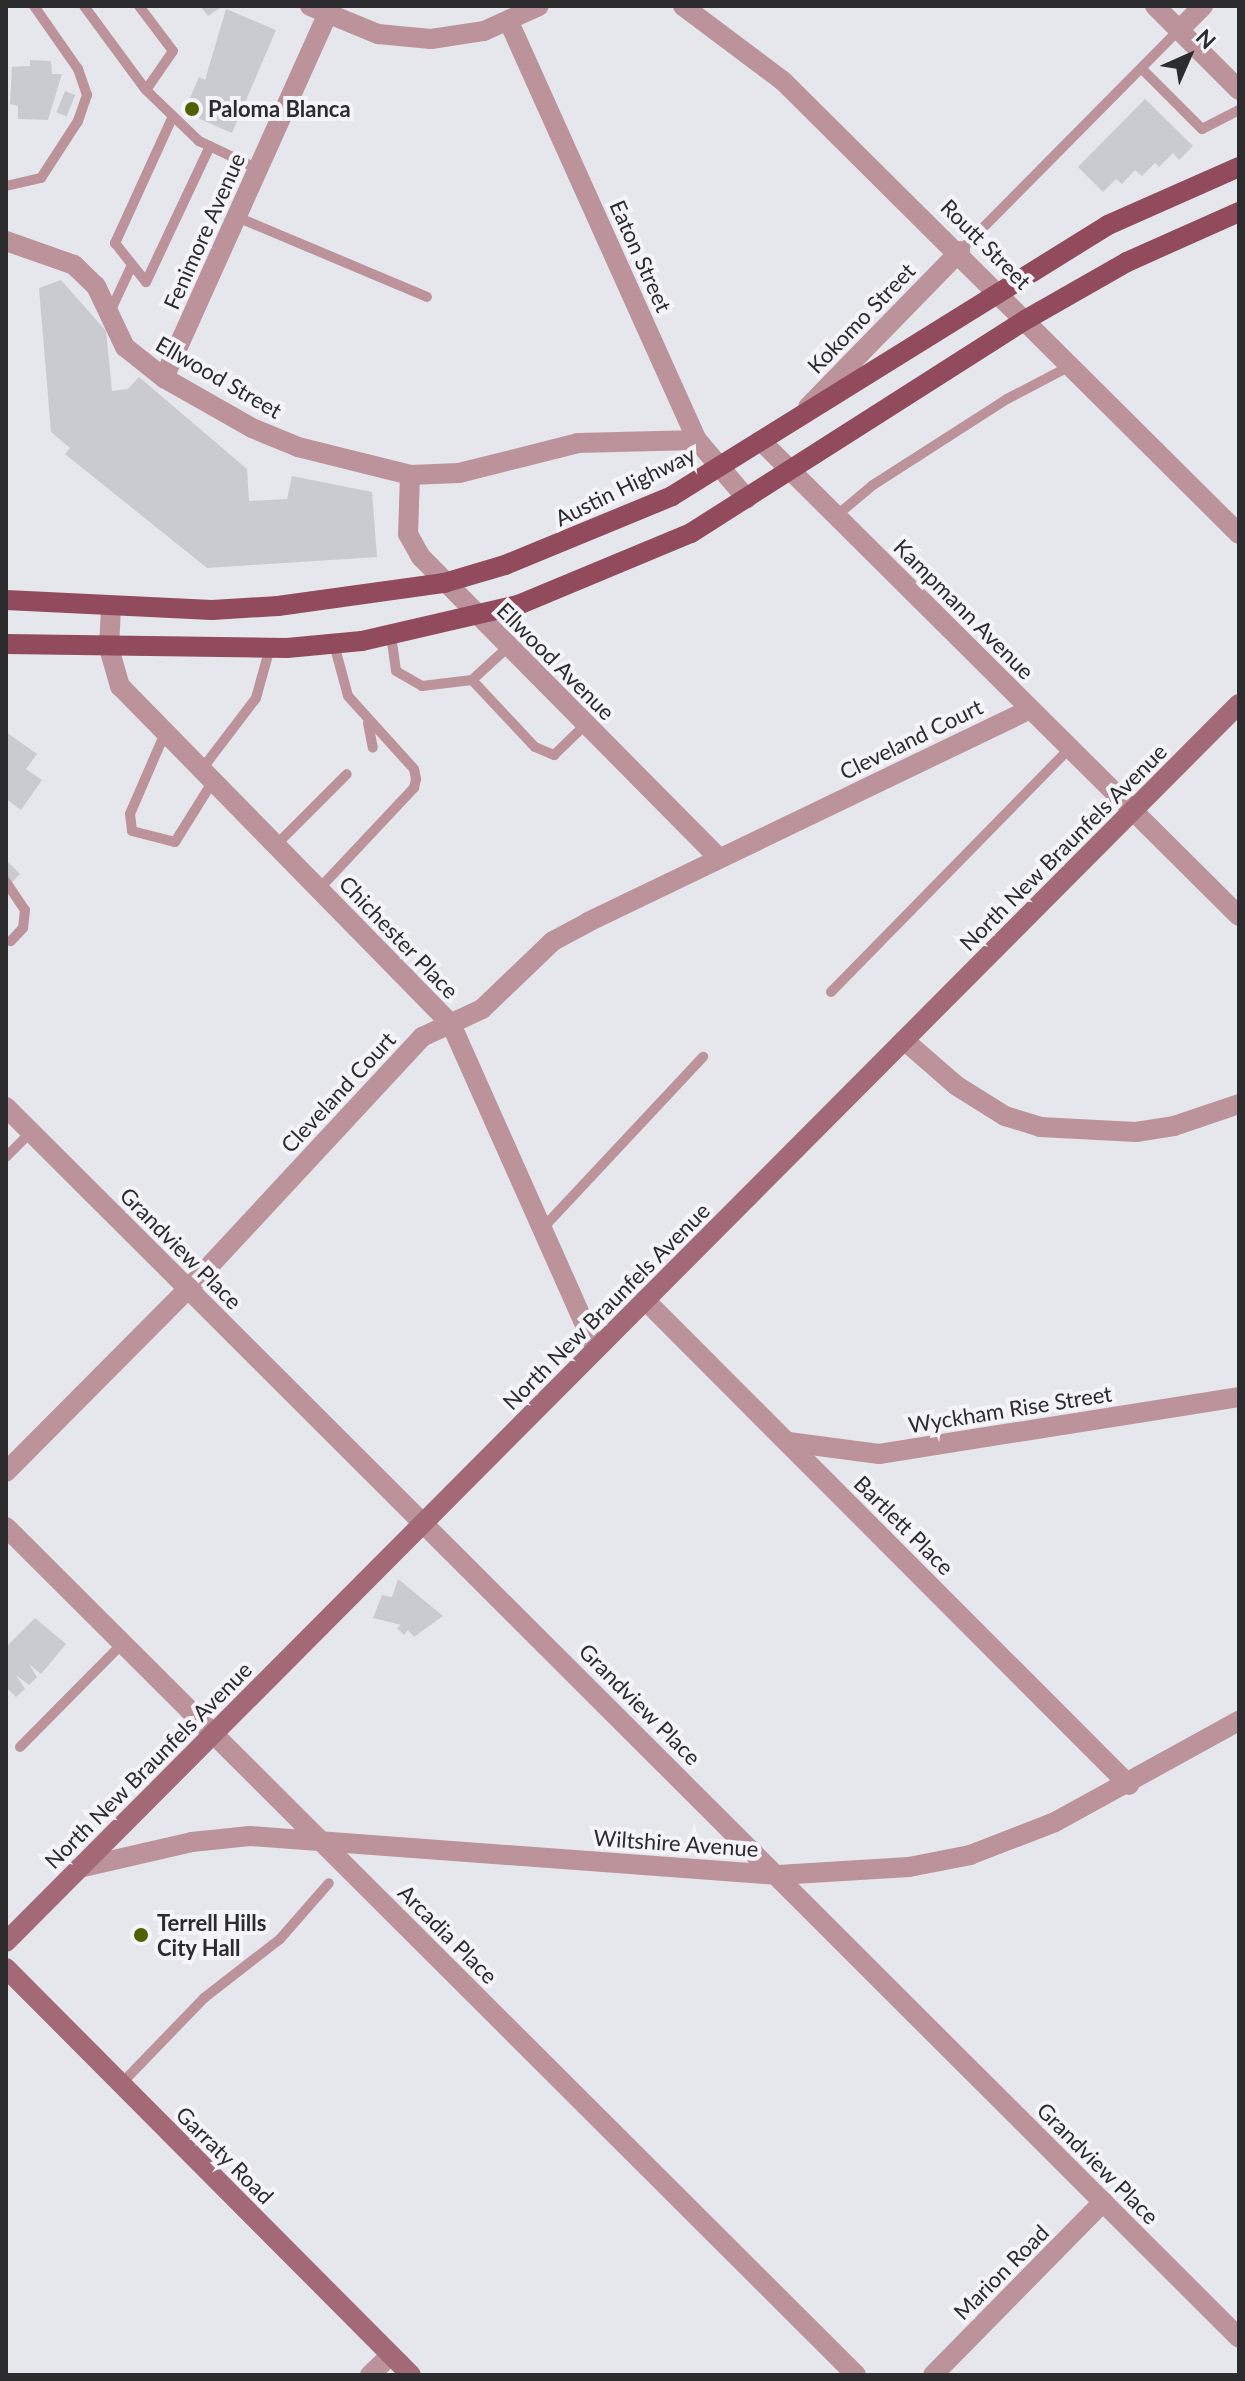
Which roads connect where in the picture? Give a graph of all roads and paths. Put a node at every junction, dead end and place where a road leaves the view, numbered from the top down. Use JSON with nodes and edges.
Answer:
{"nodes":[{"id":1,"x":34,"y":6,"type":"edge"},
{"id":2,"x":84,"y":6,"type":"edge"},
{"id":3,"x":139,"y":6,"type":"edge"},
{"id":4,"x":539,"y":6,"type":"edge"},
{"id":5,"x":683,"y":6,"type":"edge"},
{"id":6,"x":1155,"y":6,"type":"edge"},
{"id":7,"x":1203,"y":6,"type":"edge"},
{"id":8,"x":319,"y":11,"type":"edge"},
{"id":9,"x":509,"y":22,"type":"junction"},
{"id":10,"x":1179,"y":30,"type":"junction"},
{"id":11,"x":1142,"y":69,"type":"junction"},
{"id":12,"x":146,"y":90,"type":"junction"},
{"id":13,"x":1239,"y":90,"type":"edge"},
{"id":14,"x":1239,"y":110,"type":"edge"},
{"id":15,"x":173,"y":116,"type":"junction"},
{"id":16,"x":210,"y":146,"type":"junction"},
{"id":17,"x":1239,"y":167,"type":"edge"},
{"id":18,"x":258,"y":169,"type":"junction"},
{"id":19,"x":6,"y":186,"type":"edge"},
{"id":20,"x":1239,"y":212,"type":"edge"},
{"id":21,"x":237,"y":217,"type":"junction"},
{"id":22,"x":6,"y":241,"type":"edge"},
{"id":23,"x":960,"y":251,"type":"junction"},
{"id":24,"x":131,"y":267,"type":"junction"},
{"id":25,"x":997,"y":289,"type":"junction"},
{"id":26,"x":427,"y":297,"type":"dead end"},
{"id":27,"x":108,"y":317,"type":"junction"},
{"id":28,"x":1027,"y":319,"type":"junction"},
{"id":29,"x":1072,"y":365,"type":"junction"},
{"id":30,"x":164,"y":378,"type":"junction"},
{"id":31,"x":797,"y":418,"type":"junction"},
{"id":32,"x":697,"y":440,"type":"junction"},
{"id":33,"x":762,"y":442,"type":"junction"},
{"id":34,"x":719,"y":467,"type":"junction"},
{"id":35,"x":791,"y":472,"type":"junction"},
{"id":36,"x":410,"y":475,"type":"junction"},
{"id":37,"x":747,"y":499,"type":"junction"},
{"id":38,"x":836,"y":516,"type":"junction"},
{"id":39,"x":1239,"y":534,"type":"edge"},
{"id":40,"x":444,"y":583,"type":"junction"},
{"id":41,"x":6,"y":600,"type":"edge"},
{"id":42,"x":111,"y":607,"type":"junction"},
{"id":43,"x":477,"y":616,"type":"junction"},
{"id":44,"x":391,"y":635,"type":"junction"},
{"id":45,"x":6,"y":644,"type":"edge"},
{"id":46,"x":334,"y":644,"type":"junction"},
{"id":47,"x":508,"y":647,"type":"junction"},
{"id":48,"x":109,"y":648,"type":"junction"},
{"id":49,"x":270,"y":648,"type":"junction"},
{"id":50,"x":472,"y":680,"type":"junction"},
{"id":51,"x":1239,"y":704,"type":"edge"},
{"id":52,"x":1030,"y":709,"type":"junction"},
{"id":53,"x":367,"y":720,"type":"junction"},
{"id":54,"x":585,"y":725,"type":"junction"},
{"id":55,"x":166,"y":732,"type":"junction"},
{"id":56,"x":373,"y":748,"type":"dead end"},
{"id":57,"x":1070,"y":748,"type":"junction"},
{"id":58,"x":347,"y":774,"type":"dead end"},
{"id":59,"x":208,"y":775,"type":"junction"},
{"id":60,"x":1133,"y":810,"type":"junction"},
{"id":61,"x":276,"y":845,"type":"junction"},
{"id":62,"x":719,"y":858,"type":"junction"},
{"id":63,"x":6,"y":882,"type":"edge"},
{"id":64,"x":319,"y":889,"type":"junction"},
{"id":65,"x":1239,"y":916,"type":"edge"},
{"id":66,"x":11,"y":941,"type":"dead end"},
{"id":67,"x":831,"y":992,"type":"dead end"},
{"id":68,"x":451,"y":1024,"type":"junction"},
{"id":69,"x":904,"y":1040,"type":"junction"},
{"id":70,"x":703,"y":1057,"type":"dead end"},
{"id":71,"x":1239,"y":1104,"type":"edge"},
{"id":72,"x":6,"y":1107,"type":"edge"},
{"id":73,"x":31,"y":1132,"type":"junction"},
{"id":74,"x":8,"y":1151,"type":"edge"},
{"id":75,"x":542,"y":1229,"type":"junction"},
{"id":76,"x":188,"y":1289,"type":"junction"},
{"id":77,"x":645,"y":1300,"type":"junction"},
{"id":78,"x":596,"y":1349,"type":"junction"},
{"id":79,"x":1239,"y":1397,"type":"edge"},
{"id":80,"x":788,"y":1442,"type":"junction"},
{"id":81,"x":6,"y":1472,"type":"edge"},
{"id":82,"x":423,"y":1523,"type":"junction"},
{"id":83,"x":6,"y":1527,"type":"edge"},
{"id":84,"x":123,"y":1643,"type":"junction"},
{"id":85,"x":1239,"y":1721,"type":"edge"},
{"id":86,"x":214,"y":1733,"type":"junction"},
{"id":87,"x":20,"y":1747,"type":"dead end"},
{"id":88,"x":1129,"y":1785,"type":"junction"},
{"id":89,"x":322,"y":1841,"type":"junction"},
{"id":90,"x":79,"y":1868,"type":"junction"},
{"id":91,"x":778,"y":1875,"type":"junction"},
{"id":92,"x":329,"y":1883,"type":"dead end"},
{"id":93,"x":6,"y":1942,"type":"edge"},
{"id":94,"x":6,"y":1968,"type":"edge"},
{"id":95,"x":121,"y":2084,"type":"junction"},
{"id":96,"x":1103,"y":2202,"type":"junction"},
{"id":97,"x":1239,"y":2338,"type":"edge"},
{"id":98,"x":391,"y":2355,"type":"junction"},
{"id":99,"x":370,"y":2375,"type":"edge"},
{"id":100,"x":411,"y":2375,"type":"edge"},
{"id":101,"x":856,"y":2375,"type":"edge"},
{"id":102,"x":933,"y":2375,"type":"edge"}],
"edges":[{"from":1,"to":19,"type":"lane"},
{"from":2,"to":12,"type":"lane"},
{"from":3,"to":12,"type":"lane"},
{"from":4,"to":9,"type":"street"},
{"from":5,"to":23,"type":"street","name":"Routt Street"},
{"from":6,"to":10,"type":"street"},
{"from":7,"to":10,"type":"street"},
{"from":8,"to":9,"type":"street"},
{"from":8,"to":18,"type":"street","name":"Fenimore Avenue"},
{"from":9,"to":32,"type":"street","name":"Eaton Street"},
{"from":10,"to":11,"type":"lane"},
{"from":10,"to":13,"type":"street"},
{"from":11,"to":14,"type":"lane"},
{"from":11,"to":23,"type":"lane"},
{"from":12,"to":15,"type":"lane"},
{"from":15,"to":16,"type":"lane"},
{"from":15,"to":24,"type":"lane"},
{"from":16,"to":18,"type":"lane"},
{"from":16,"to":24,"type":"lane"},
{"from":17,"to":25,"type":"main road","name":"Austin Highway"},
{"from":18,"to":21,"type":"street","name":"Fenimore Avenue"},
{"from":20,"to":28,"type":"main road"},
{"from":21,"to":26,"type":"lane"},
{"from":21,"to":30,"type":"street","name":"Fenimore Avenue"},
{"from":22,"to":27,"type":"street","name":"Ellwood Street"},
{"from":23,"to":25,"type":"street","name":"Routt Street"},
{"from":23,"to":31,"type":"street","name":"Kokomo Street"},
{"from":24,"to":27,"type":"lane"},
{"from":25,"to":28,"type":"street","name":"Routt Street"},
{"from":25,"to":31,"type":"main road","name":"Austin Highway"},
{"from":27,"to":30,"type":"street","name":"Ellwood Street"},
{"from":28,"to":29,"type":"street","name":"Routt Street"},
{"from":28,"to":35,"type":"main road"},
{"from":29,"to":38,"type":"lane"},
{"from":29,"to":39,"type":"street","name":"Routt Street"},
{"from":30,"to":36,"type":"street","name":"Ellwood Street"},
{"from":31,"to":33,"type":"main road","name":"Austin Highway"},
{"from":32,"to":34,"type":"street","name":"Eaton Street"},
{"from":32,"to":36,"type":"street"},
{"from":33,"to":34,"type":"main road","name":"Austin Highway"},
{"from":33,"to":35,"type":"street","name":"Kampmann Avenue"},
{"from":34,"to":37,"type":"street","name":"Eaton Street"},
{"from":34,"to":40,"type":"main road","name":"Austin Highway"},
{"from":35,"to":37,"type":"main road"},
{"from":35,"to":38,"type":"street","name":"Kampmann Avenue"},
{"from":36,"to":40,"type":"street","name":"Ellwood Avenue"},
{"from":37,"to":43,"type":"main road"},
{"from":38,"to":52,"type":"street","name":"Kampmann Avenue"},
{"from":40,"to":42,"type":"main road","name":"Austin Highway"},
{"from":40,"to":43,"type":"street","name":"Ellwood Avenue"},
{"from":41,"to":42,"type":"main road","name":"Austin Highway"},
{"from":42,"to":48,"type":"street","name":"Chichester Place"},
{"from":43,"to":44,"type":"main road"},
{"from":43,"to":47,"type":"street","name":"Ellwood Avenue"},
{"from":44,"to":46,"type":"main road"},
{"from":44,"to":50,"type":"lane"},
{"from":45,"to":48,"type":"main road"},
{"from":46,"to":49,"type":"main road"},
{"from":46,"to":53,"type":"lane"},
{"from":47,"to":50,"type":"lane"},
{"from":47,"to":54,"type":"street","name":"Ellwood Avenue"},
{"from":48,"to":49,"type":"main road"},
{"from":48,"to":55,"type":"street","name":"Chichester Place"},
{"from":49,"to":59,"type":"lane"},
{"from":50,"to":54,"type":"lane"},
{"from":51,"to":60,"type":"street","name":"North New Braunfels Avenue"},
{"from":52,"to":57,"type":"street","name":"Kampmann Avenue"},
{"from":52,"to":62,"type":"street","name":"Cleveland Court"},
{"from":53,"to":56,"type":"lane"},
{"from":53,"to":64,"type":"lane"},
{"from":54,"to":62,"type":"street","name":"Ellwood Avenue"},
{"from":55,"to":59,"type":"street","name":"Chichester Place"},
{"from":55,"to":59,"type":"lane"},
{"from":57,"to":60,"type":"street","name":"Kampmann Avenue"},
{"from":57,"to":67,"type":"lane"},
{"from":58,"to":61,"type":"lane"},
{"from":59,"to":61,"type":"street","name":"Chichester Place"},
{"from":60,"to":65,"type":"street","name":"Kampmann Avenue"},
{"from":60,"to":69,"type":"street","name":"North New Braunfels Avenue"},
{"from":61,"to":64,"type":"street","name":"Chichester Place"},
{"from":62,"to":68,"type":"street","name":"Cleveland Court"},
{"from":63,"to":66,"type":"lane"},
{"from":64,"to":68,"type":"street","name":"Chichester Place"},
{"from":68,"to":75,"type":"street","name":"Chichester Place"},
{"from":68,"to":76,"type":"street","name":"Cleveland Court"},
{"from":69,"to":71,"type":"street"},
{"from":69,"to":77,"type":"street","name":"North New Braunfels Avenue"},
{"from":70,"to":75,"type":"lane"},
{"from":72,"to":73,"type":"street","name":"Grandview Place"},
{"from":73,"to":74,"type":"lane"},
{"from":73,"to":76,"type":"street","name":"Grandview Place"},
{"from":75,"to":78,"type":"street","name":"Chichester Place"},
{"from":76,"to":81,"type":"street","name":"Cleveland Court"},
{"from":76,"to":82,"type":"street","name":"Grandview Place"},
{"from":77,"to":78,"type":"street","name":"North New Braunfels Avenue"},
{"from":77,"to":80,"type":"street","name":"Bartlett Place"},
{"from":78,"to":82,"type":"street","name":"North New Braunfels Avenue"},
{"from":79,"to":80,"type":"street","name":"Wyckham Rise Street"},
{"from":80,"to":88,"type":"street","name":"Bartlett Place"},
{"from":82,"to":86,"type":"street","name":"North New Braunfels Avenue"},
{"from":82,"to":91,"type":"street","name":"Grandview Place"},
{"from":83,"to":84,"type":"street","name":"Arcadia Place"},
{"from":84,"to":86,"type":"street","name":"Arcadia Place"},
{"from":84,"to":87,"type":"lane"},
{"from":85,"to":88,"type":"street","name":"Wiltshire Avenue"},
{"from":86,"to":89,"type":"street","name":"Arcadia Place"},
{"from":86,"to":90,"type":"street","name":"North New Braunfels Avenue"},
{"from":88,"to":91,"type":"street","name":"Wiltshire Avenue"},
{"from":89,"to":90,"type":"street","name":"Wiltshire Avenue"},
{"from":89,"to":91,"type":"street","name":"Wiltshire Avenue"},
{"from":89,"to":101,"type":"street","name":"Arcadia Place"},
{"from":90,"to":93,"type":"street","name":"North New Braunfels Avenue"},
{"from":91,"to":96,"type":"street","name":"Grandview Place"},
{"from":92,"to":95,"type":"lane"},
{"from":94,"to":95,"type":"street","name":"Garraty Road"},
{"from":95,"to":98,"type":"street","name":"Garraty Road"},
{"from":96,"to":97,"type":"street","name":"Grandview Place"},
{"from":96,"to":102,"type":"street","name":"Marion Road"},
{"from":98,"to":99,"type":"street"},
{"from":98,"to":100,"type":"street","name":"Garraty Road"}]}
